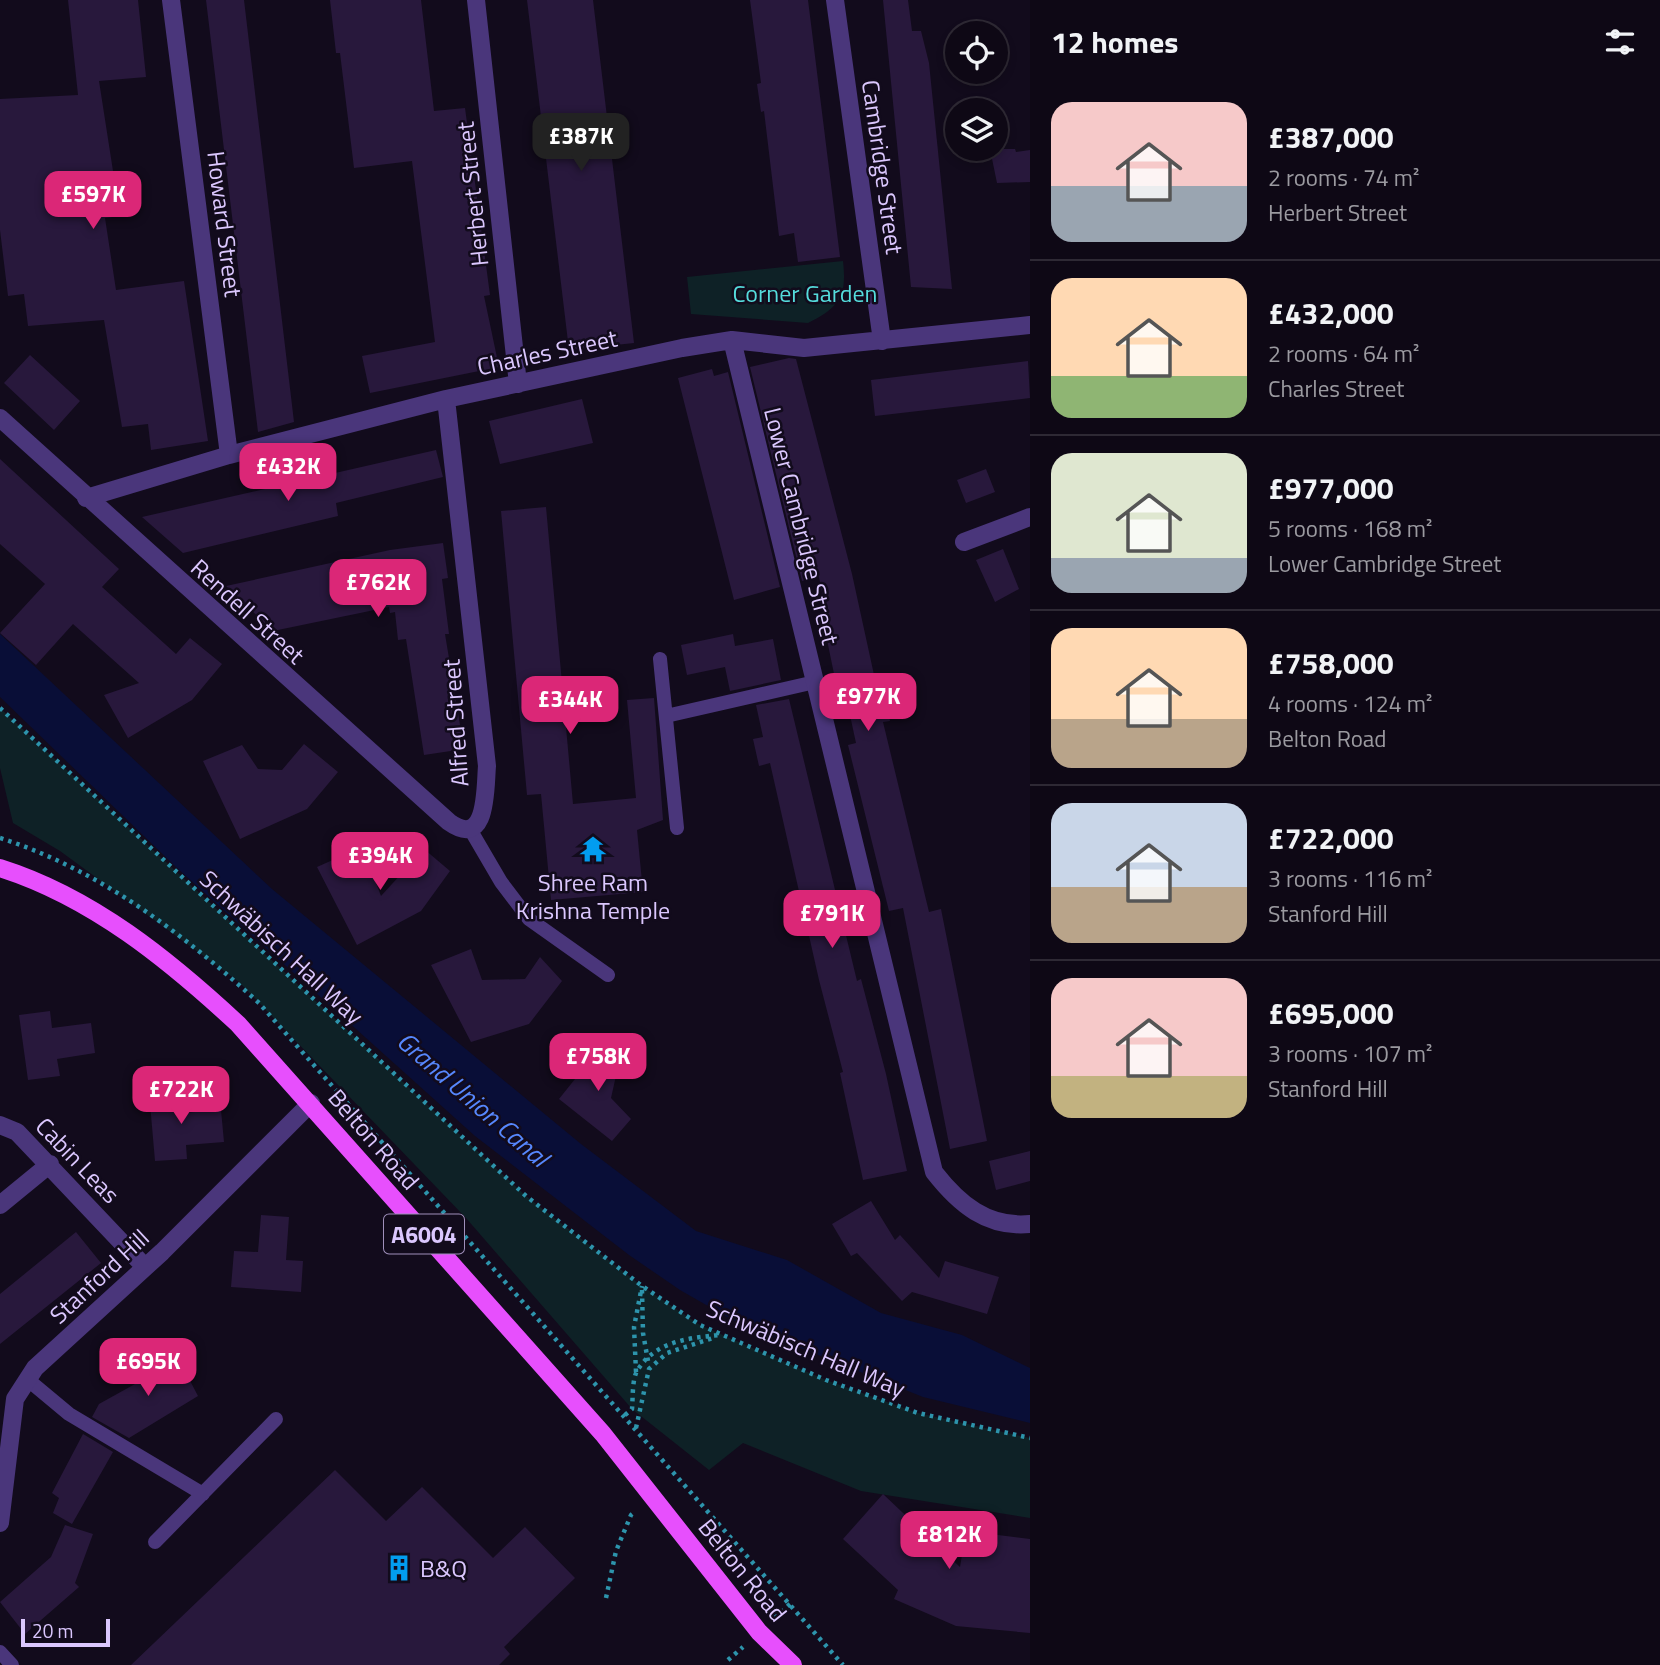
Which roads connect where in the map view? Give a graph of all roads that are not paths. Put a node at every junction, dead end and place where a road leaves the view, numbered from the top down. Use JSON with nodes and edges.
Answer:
{"nodes":[{"id":1,"x":172,"y":0,"type":"edge"},
{"id":2,"x":476,"y":0,"type":"edge"},
{"id":3,"x":835,"y":0,"type":"edge"},
{"id":4,"x":1030,"y":325,"type":"edge"},
{"id":5,"x":732,"y":340,"type":"junction"},
{"id":6,"x":882,"y":341,"type":"junction"},
{"id":7,"x":518,"y":384,"type":"junction"},
{"id":8,"x":446,"y":399,"type":"junction"},
{"id":9,"x":0,"y":418,"type":"edge"},
{"id":10,"x":229,"y":455,"type":"junction"},
{"id":11,"x":86,"y":498,"type":"junction"},
{"id":12,"x":1030,"y":517,"type":"edge"},
{"id":13,"x":964,"y":542,"type":"dead end"},
{"id":14,"x":660,"y":659,"type":"dead end"},
{"id":15,"x":815,"y":682,"type":"junction"},
{"id":16,"x":666,"y":716,"type":"junction"},
{"id":17,"x":677,"y":828,"type":"dead end"},
{"id":18,"x":470,"y":829,"type":"junction"},
{"id":19,"x":0,"y":868,"type":"edge"},
{"id":20,"x":608,"y":975,"type":"dead end"},
{"id":21,"x":311,"y":1103,"type":"junction"},
{"id":22,"x":0,"y":1125,"type":"edge"},
{"id":23,"x":50,"y":1164,"type":"junction"},
{"id":24,"x":0,"y":1205,"type":"edge"},
{"id":25,"x":1030,"y":1224,"type":"edge"},
{"id":26,"x":145,"y":1267,"type":"junction"},
{"id":27,"x":27,"y":1379,"type":"junction"},
{"id":28,"x":276,"y":1419,"type":"dead end"},
{"id":29,"x":203,"y":1494,"type":"junction"},
{"id":30,"x":0,"y":1523,"type":"edge"},
{"id":31,"x":155,"y":1542,"type":"dead end"},
{"id":32,"x":0,"y":1652,"type":"edge"},
{"id":33,"x":12,"y":1665,"type":"edge"},
{"id":34,"x":793,"y":1665,"type":"edge"}],
"edges":[{"from":1,"to":10,"type":"street","name":"Howard Street"},
{"from":2,"to":7,"type":"street","name":"Herbert Street"},
{"from":3,"to":6,"type":"street","name":"Cambridge Street"},
{"from":4,"to":6,"type":"street","name":"Charles Street"},
{"from":5,"to":6,"type":"street","name":"Charles Street"},
{"from":5,"to":7,"type":"street","name":"Charles Street"},
{"from":5,"to":15,"type":"street","name":"Lower Cambridge Street"},
{"from":7,"to":8,"type":"street","name":"Charles Street"},
{"from":8,"to":10,"type":"street","name":"Charles Street"},
{"from":8,"to":18,"type":"street","name":"Alfred Street"},
{"from":9,"to":11,"type":"street","name":"Rendell Street"},
{"from":10,"to":11,"type":"street","name":"Charles Street"},
{"from":11,"to":18,"type":"street","name":"Rendell Street"},
{"from":12,"to":13,"type":"street"},
{"from":14,"to":16,"type":"lane"},
{"from":15,"to":16,"type":"lane"},
{"from":15,"to":25,"type":"street","name":"Lower Cambridge Street"},
{"from":16,"to":17,"type":"lane"},
{"from":18,"to":20,"type":"lane"},
{"from":19,"to":21,"type":"main road","name":"Belton Road","number":"A6004"},
{"from":21,"to":26,"type":"street","name":"Stanford Hill"},
{"from":21,"to":34,"type":"main road","name":"Belton Road","number":"A6004"},
{"from":22,"to":23,"type":"street","name":"Cabin Leas"},
{"from":23,"to":24,"type":"street"},
{"from":23,"to":26,"type":"street","name":"Cabin Leas"},
{"from":26,"to":27,"type":"street","name":"Stanford Hill"},
{"from":27,"to":29,"type":"lane"},
{"from":27,"to":30,"type":"street","name":"Stanford Hill"},
{"from":28,"to":29,"type":"lane"},
{"from":29,"to":31,"type":"lane"},
{"from":32,"to":33,"type":"lane"}]}
